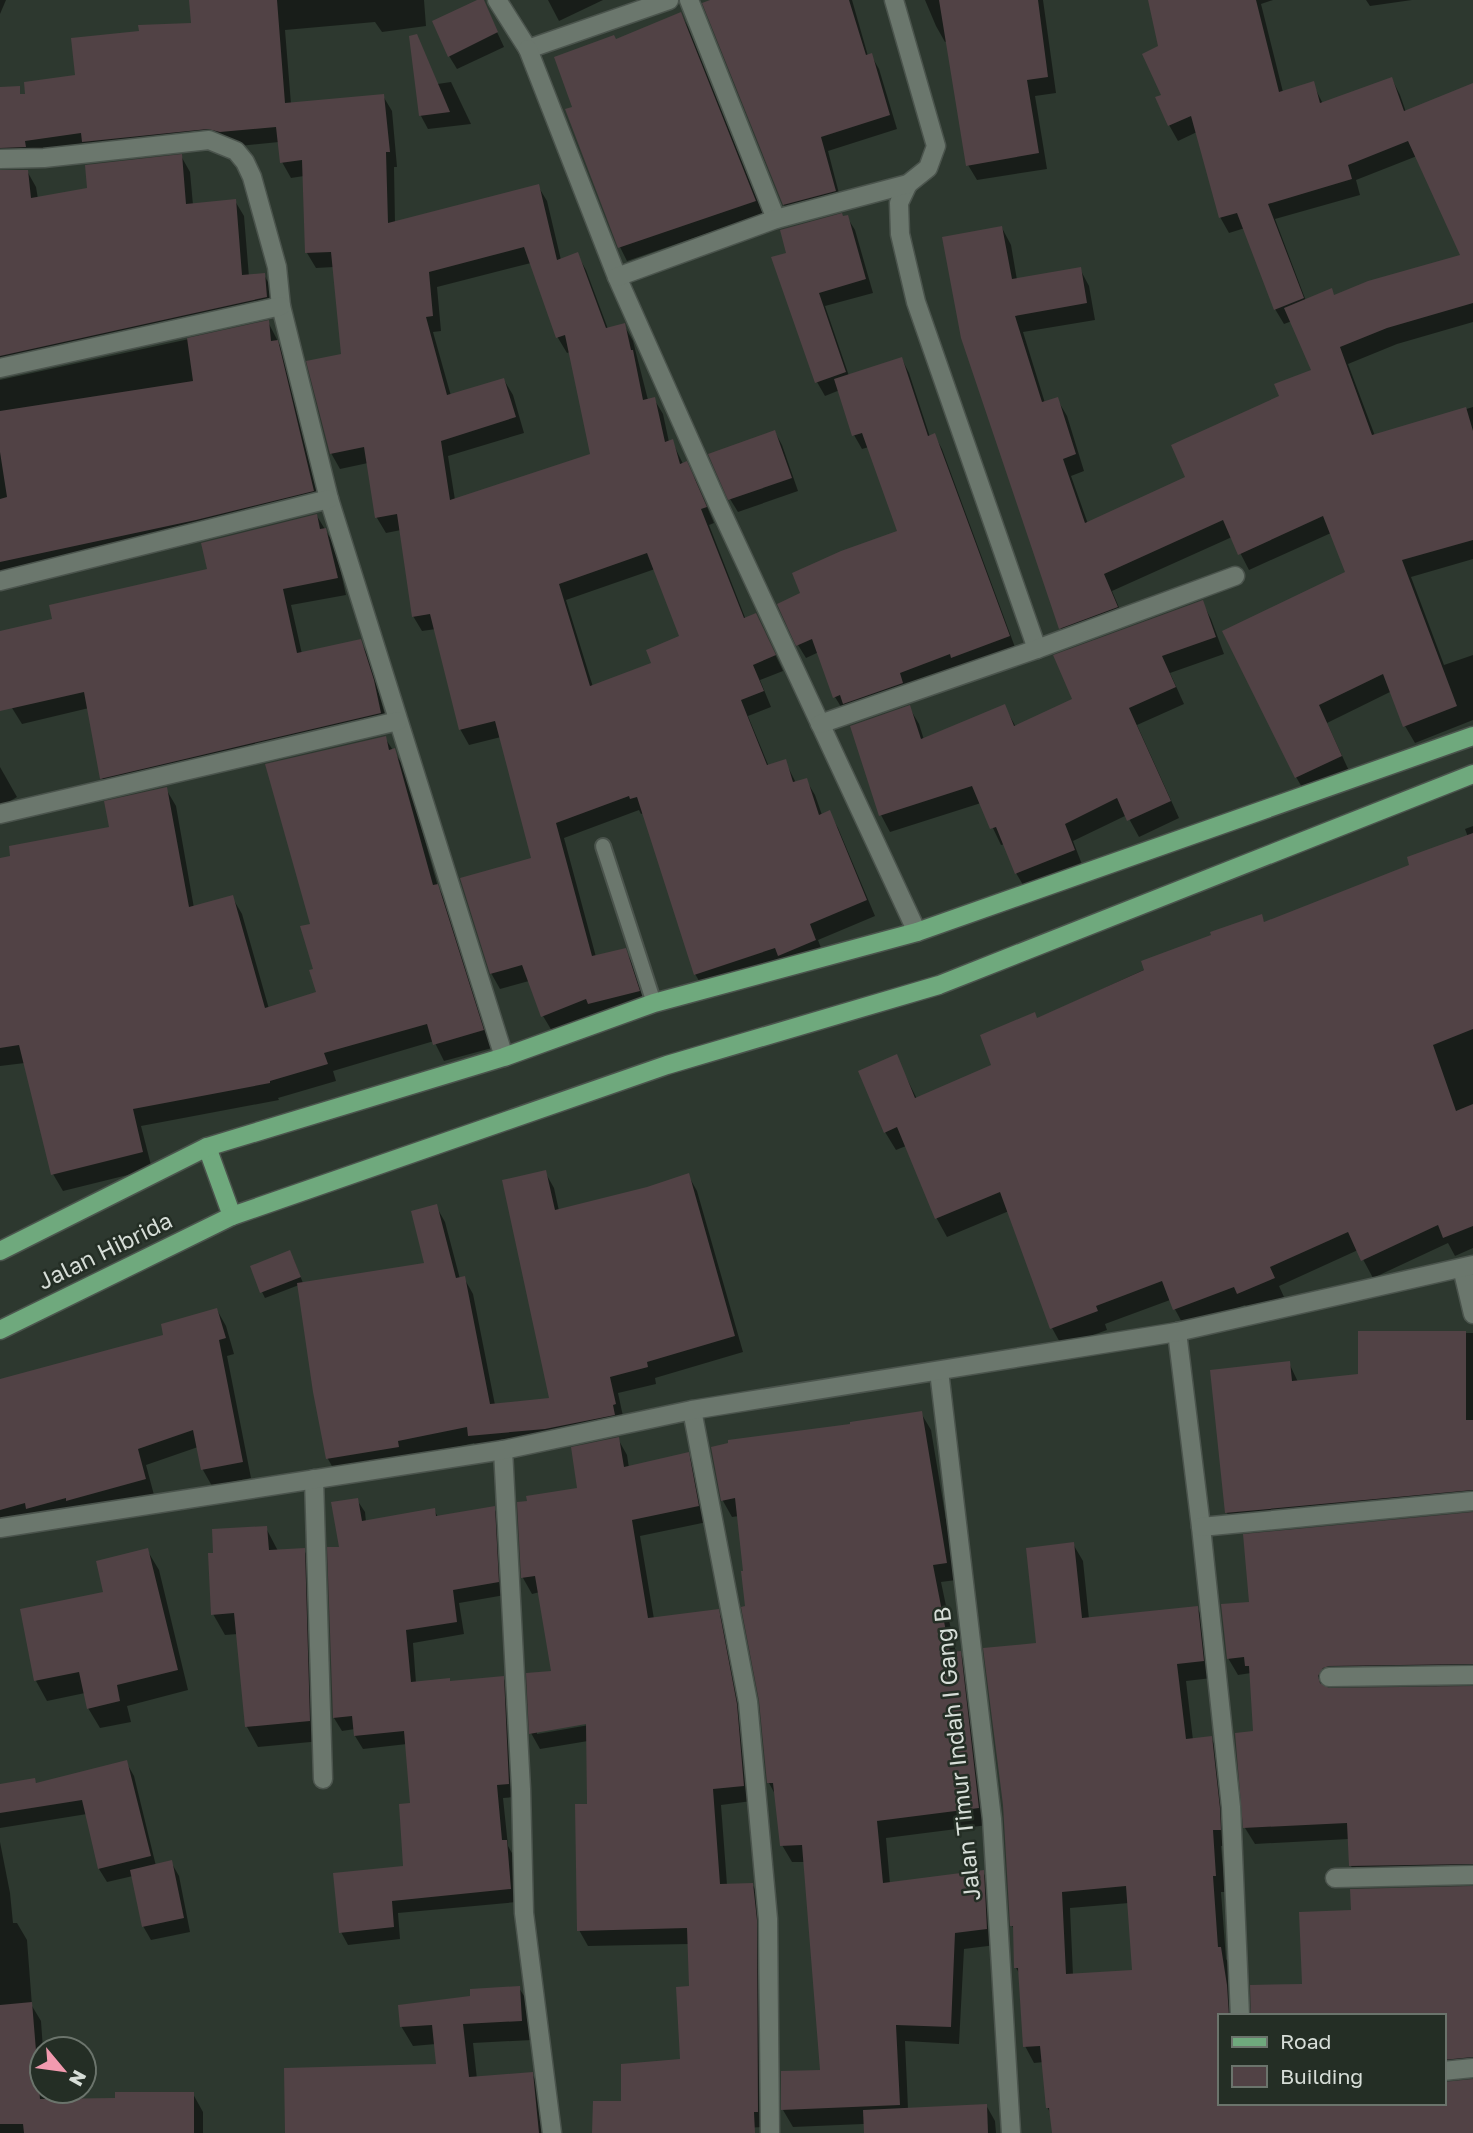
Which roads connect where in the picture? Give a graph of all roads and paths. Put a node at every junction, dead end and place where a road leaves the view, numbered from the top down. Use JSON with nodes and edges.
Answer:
{"nodes":[{"id":1,"x":497,"y":0,"type":"edge"},
{"id":2,"x":669,"y":0,"type":"edge"},
{"id":3,"x":689,"y":0,"type":"edge"},
{"id":4,"x":894,"y":0,"type":"edge"},
{"id":5,"x":528,"y":49,"type":"junction"},
{"id":6,"x":0,"y":159,"type":"edge"},
{"id":7,"x":908,"y":184,"type":"junction"},
{"id":8,"x":776,"y":219,"type":"junction"},
{"id":9,"x":617,"y":277,"type":"junction"},
{"id":10,"x":281,"y":306,"type":"junction"},
{"id":11,"x":0,"y":368,"type":"edge"},
{"id":12,"x":329,"y":499,"type":"junction"},
{"id":13,"x":1235,"y":576,"type":"dead end"},
{"id":14,"x":0,"y":581,"type":"edge"},
{"id":15,"x":1037,"y":649,"type":"junction"},
{"id":16,"x":398,"y":721,"type":"junction"},
{"id":17,"x":820,"y":724,"type":"junction"},
{"id":18,"x":1473,"y":736,"type":"edge"},
{"id":19,"x":1473,"y":774,"type":"edge"},
{"id":20,"x":0,"y":814,"type":"edge"},
{"id":21,"x":603,"y":846,"type":"dead end"},
{"id":22,"x":917,"y":932,"type":"junction"},
{"id":23,"x":654,"y":1003,"type":"junction"},
{"id":24,"x":504,"y":1057,"type":"junction"},
{"id":25,"x":207,"y":1147,"type":"junction"},
{"id":26,"x":232,"y":1216,"type":"junction"},
{"id":27,"x":0,"y":1251,"type":"edge"},
{"id":28,"x":1468,"y":1266,"type":"edge"},
{"id":29,"x":1473,"y":1314,"type":"edge"},
{"id":30,"x":0,"y":1330,"type":"edge"},
{"id":31,"x":1177,"y":1332,"type":"junction"},
{"id":32,"x":939,"y":1371,"type":"junction"},
{"id":33,"x":692,"y":1410,"type":"junction"},
{"id":34,"x":503,"y":1450,"type":"junction"},
{"id":35,"x":314,"y":1479,"type":"junction"},
{"id":36,"x":1473,"y":1501,"type":"edge"},
{"id":37,"x":1201,"y":1527,"type":"junction"},
{"id":38,"x":0,"y":1528,"type":"edge"},
{"id":39,"x":1473,"y":1675,"type":"edge"},
{"id":40,"x":1329,"y":1677,"type":"dead end"},
{"id":41,"x":323,"y":1779,"type":"dead end"},
{"id":42,"x":1473,"y":1875,"type":"edge"},
{"id":43,"x":1335,"y":1878,"type":"dead end"},
{"id":44,"x":1240,"y":2014,"type":"edge"},
{"id":45,"x":1473,"y":2068,"type":"edge"},
{"id":46,"x":1445,"y":2071,"type":"edge"},
{"id":47,"x":552,"y":2133,"type":"edge"},
{"id":48,"x":771,"y":2133,"type":"edge"},
{"id":49,"x":1011,"y":2133,"type":"edge"}],
"edges":[{"from":1,"to":5,"type":"street"},
{"from":2,"to":5,"type":"street"},
{"from":3,"to":8,"type":"street"},
{"from":4,"to":7,"type":"street"},
{"from":5,"to":9,"type":"street"},
{"from":6,"to":10,"type":"street"},
{"from":7,"to":8,"type":"street"},
{"from":7,"to":15,"type":"street"},
{"from":8,"to":9,"type":"street"},
{"from":9,"to":17,"type":"street"},
{"from":10,"to":11,"type":"street"},
{"from":10,"to":12,"type":"street"},
{"from":12,"to":14,"type":"street"},
{"from":12,"to":16,"type":"street"},
{"from":13,"to":15,"type":"street"},
{"from":15,"to":17,"type":"street"},
{"from":16,"to":20,"type":"street"},
{"from":16,"to":24,"type":"street"},
{"from":17,"to":22,"type":"street"},
{"from":18,"to":22,"type":"main road"},
{"from":19,"to":26,"type":"main road","name":"Jalan Hibrida"},
{"from":21,"to":23,"type":"lane"},
{"from":22,"to":23,"type":"main road"},
{"from":23,"to":24,"type":"main road"},
{"from":24,"to":25,"type":"main road"},
{"from":25,"to":26,"type":"main road"},
{"from":25,"to":27,"type":"main road"},
{"from":26,"to":30,"type":"main road","name":"Jalan Hibrida"},
{"from":28,"to":29,"type":"street"},
{"from":28,"to":31,"type":"street"},
{"from":31,"to":32,"type":"street"},
{"from":31,"to":37,"type":"street"},
{"from":32,"to":33,"type":"street"},
{"from":32,"to":49,"type":"street","name":"Jalan Timur Indah I Gang B"},
{"from":33,"to":34,"type":"street"},
{"from":33,"to":48,"type":"street"},
{"from":34,"to":35,"type":"street"},
{"from":34,"to":47,"type":"street"},
{"from":35,"to":38,"type":"street"},
{"from":35,"to":41,"type":"street"},
{"from":36,"to":37,"type":"street"},
{"from":37,"to":44,"type":"street"},
{"from":39,"to":40,"type":"street"},
{"from":42,"to":43,"type":"street"},
{"from":45,"to":46,"type":"street"}]}
